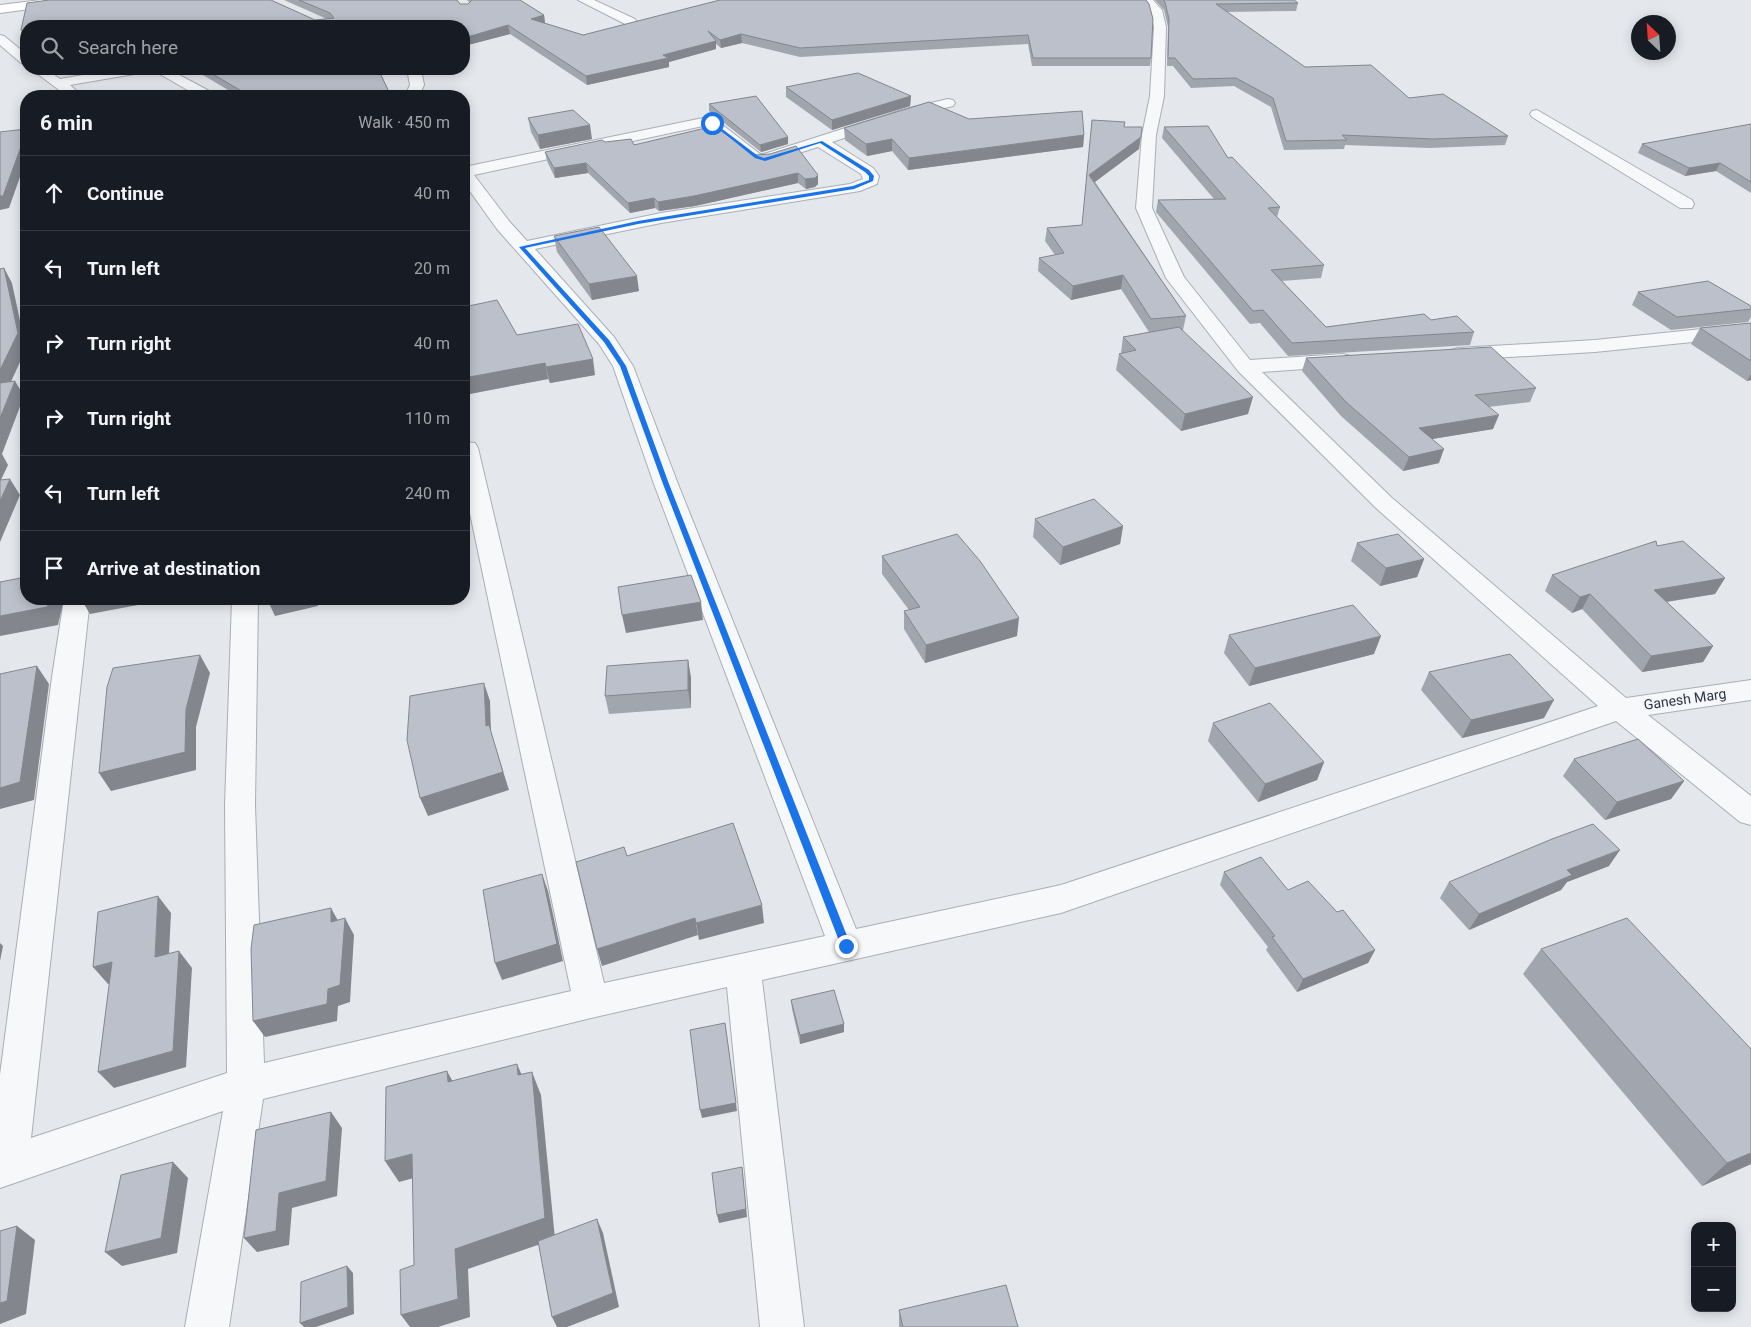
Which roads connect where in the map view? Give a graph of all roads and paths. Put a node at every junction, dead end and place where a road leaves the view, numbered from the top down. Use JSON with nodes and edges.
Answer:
{"nodes":[{"id":1,"x":67,"y":0,"type":"edge"},
{"id":2,"x":584,"y":0,"type":"edge"},
{"id":3,"x":1146,"y":0,"type":"edge"},
{"id":4,"x":0,"y":9,"type":"edge"},
{"id":5,"x":631,"y":22,"type":"edge"},
{"id":6,"x":0,"y":39,"type":"edge"},
{"id":7,"x":20,"y":53,"type":"edge"},
{"id":8,"x":20,"y":55,"type":"edge"},
{"id":9,"x":0,"y":57,"type":"edge"},
{"id":10,"x":47,"y":75,"type":"edge"},
{"id":11,"x":105,"y":75,"type":"edge"},
{"id":12,"x":169,"y":75,"type":"edge"},
{"id":13,"x":415,"y":75,"type":"edge"},
{"id":14,"x":58,"y":83,"type":"junction"},
{"id":15,"x":68,"y":90,"type":"edge"},
{"id":16,"x":197,"y":90,"type":"edge"},
{"id":17,"x":415,"y":90,"type":"edge"},
{"id":18,"x":948,"y":103,"type":"dead end"},
{"id":19,"x":1537,"y":114,"type":"dead end"},
{"id":20,"x":821,"y":142,"type":"junction"},
{"id":21,"x":470,"y":171,"type":"edge"},
{"id":22,"x":470,"y":180,"type":"edge"},
{"id":23,"x":1686,"y":204,"type":"dead end"},
{"id":24,"x":521,"y":247,"type":"junction"},
{"id":25,"x":1751,"y":330,"type":"edge"},
{"id":26,"x":1438,"y":355,"type":"edge"},
{"id":27,"x":1360,"y":359,"type":"edge"},
{"id":28,"x":1245,"y":367,"type":"junction"},
{"id":29,"x":470,"y":461,"type":"edge"},
{"id":30,"x":76,"y":605,"type":"edge"},
{"id":31,"x":245,"y":605,"type":"edge"},
{"id":32,"x":1751,"y":690,"type":"edge"},
{"id":33,"x":1620,"y":708,"type":"junction"},
{"id":34,"x":1751,"y":813,"type":"edge"},
{"id":35,"x":846,"y":946,"type":"junction"},
{"id":36,"x":743,"y":969,"type":"junction"},
{"id":37,"x":591,"y":1002,"type":"junction"},
{"id":38,"x":246,"y":1085,"type":"junction"},
{"id":39,"x":4,"y":1166,"type":"edge"},
{"id":40,"x":207,"y":1327,"type":"edge"},
{"id":41,"x":782,"y":1327,"type":"edge"}],
"edges":[{"from":1,"to":4,"type":"main road"},
{"from":2,"to":5,"type":"street"},
{"from":3,"to":28,"type":"street"},
{"from":6,"to":7,"type":"street"},
{"from":8,"to":9,"type":"street"},
{"from":10,"to":14,"type":"street"},
{"from":11,"to":14,"type":"street"},
{"from":12,"to":16,"type":"street"},
{"from":13,"to":17,"type":"street"},
{"from":14,"to":15,"type":"street"},
{"from":18,"to":20,"type":"street"},
{"from":19,"to":23,"type":"street"},
{"from":20,"to":21,"type":"street"},
{"from":20,"to":24,"type":"street"},
{"from":22,"to":24,"type":"street"},
{"from":24,"to":35,"type":"street"},
{"from":25,"to":26,"type":"street"},
{"from":27,"to":28,"type":"street"},
{"from":28,"to":33,"type":"street"},
{"from":29,"to":37,"type":"street"},
{"from":30,"to":39,"type":"street"},
{"from":31,"to":38,"type":"street"},
{"from":32,"to":33,"type":"street","name":"Ganesh Marg"},
{"from":33,"to":34,"type":"street"},
{"from":33,"to":35,"type":"street","name":"Ganesh Marg"},
{"from":35,"to":36,"type":"street","name":"Ganesh Marg"},
{"from":36,"to":37,"type":"street","name":"Ganesh Marg"},
{"from":36,"to":41,"type":"street"},
{"from":37,"to":38,"type":"street","name":"Ganesh Marg"},
{"from":38,"to":39,"type":"street","name":"Ganesh Marg"},
{"from":38,"to":40,"type":"street"}]}
